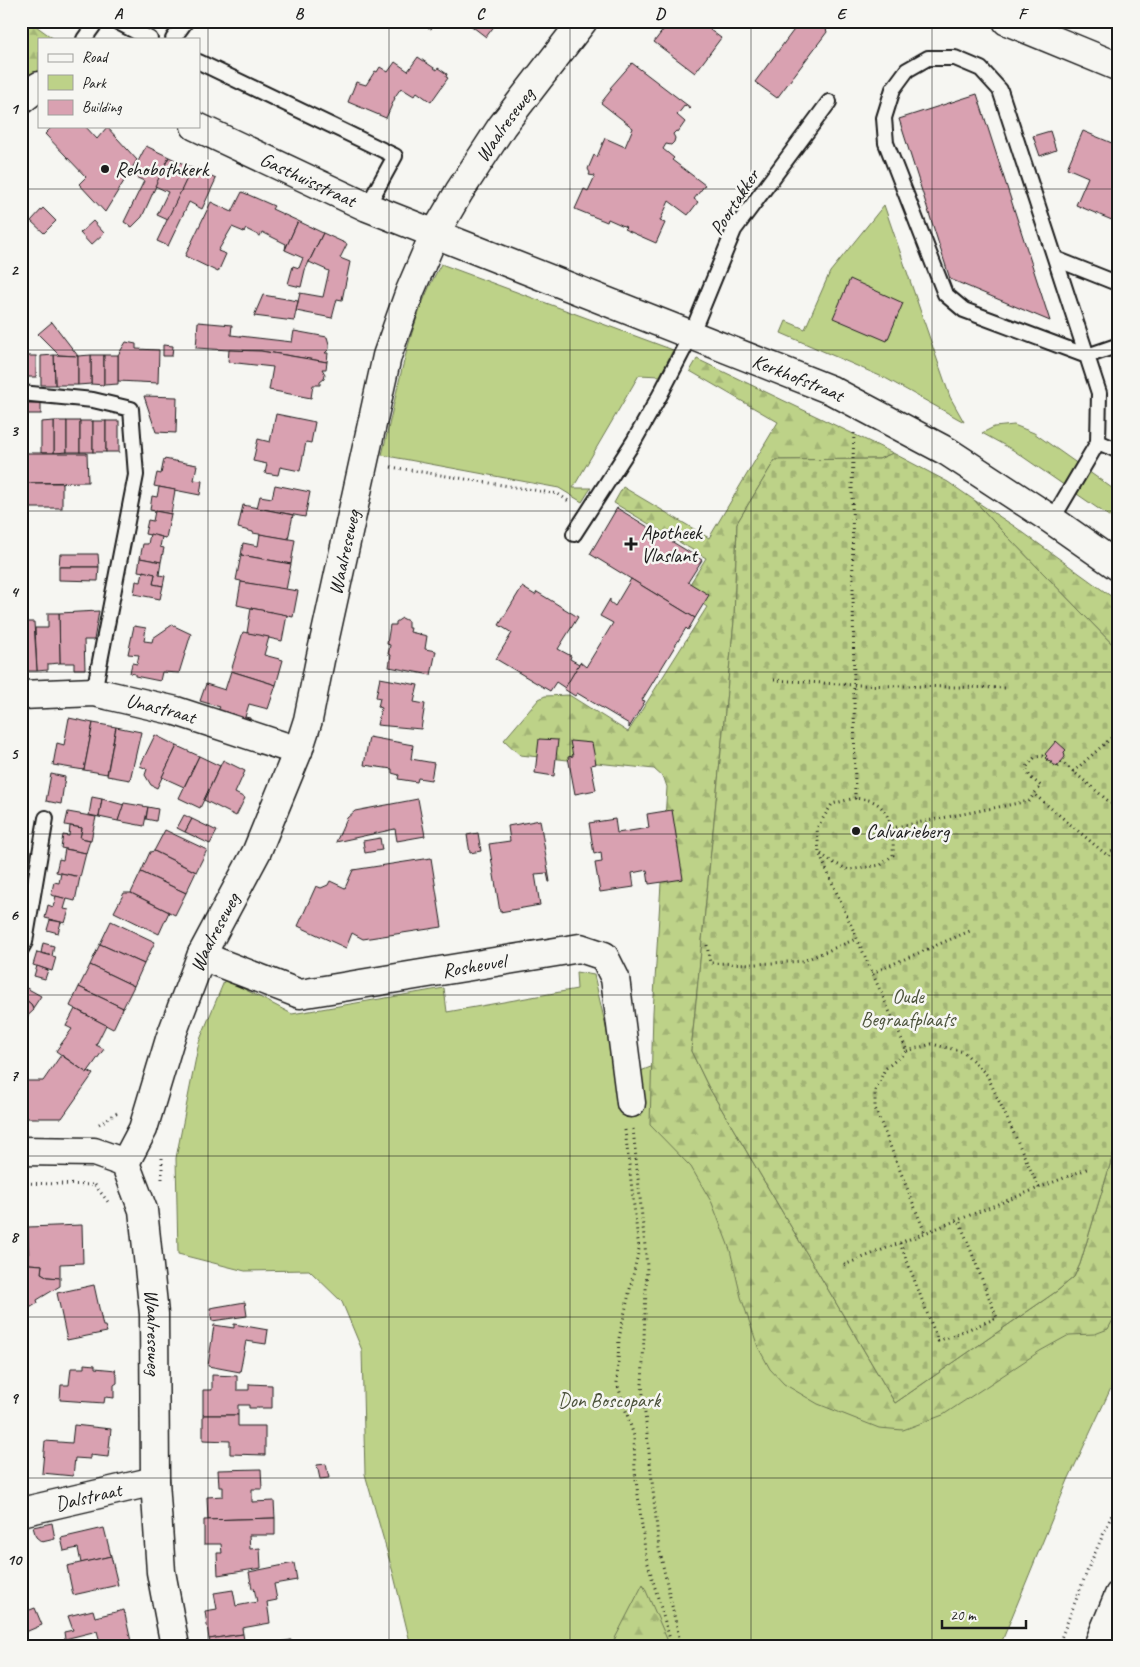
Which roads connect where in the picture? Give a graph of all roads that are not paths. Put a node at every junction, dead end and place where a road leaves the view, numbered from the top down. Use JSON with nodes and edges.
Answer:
{"nodes":[{"id":1,"x":97,"y":21,"type":"edge"},
{"id":2,"x":116,"y":21,"type":"edge"},
{"id":3,"x":186,"y":21,"type":"edge"},
{"id":4,"x":582,"y":21,"type":"edge"},
{"id":5,"x":1007,"y":21,"type":"edge"},
{"id":6,"x":85,"y":38,"type":"edge"},
{"id":7,"x":148,"y":38,"type":"edge"},
{"id":8,"x":174,"y":38,"type":"edge"},
{"id":9,"x":200,"y":62,"type":"edge"},
{"id":10,"x":1119,"y":66,"type":"edge"},
{"id":11,"x":829,"y":102,"type":"dead end"},
{"id":12,"x":199,"y":128,"type":"edge"},
{"id":13,"x":367,"y":207,"type":"junction"},
{"id":14,"x":436,"y":235,"type":"junction"},
{"id":15,"x":1056,"y":259,"type":"junction"},
{"id":16,"x":1119,"y":284,"type":"edge"},
{"id":17,"x":691,"y":335,"type":"junction"},
{"id":18,"x":1119,"y":345,"type":"edge"},
{"id":19,"x":1088,"y":356,"type":"junction"},
{"id":20,"x":21,"y":393,"type":"edge"},
{"id":21,"x":1098,"y":442,"type":"junction"},
{"id":22,"x":1119,"y":451,"type":"edge"},
{"id":23,"x":1052,"y":520,"type":"junction"},
{"id":24,"x":574,"y":534,"type":"dead end"},
{"id":25,"x":1119,"y":567,"type":"edge"},
{"id":26,"x":94,"y":692,"type":"junction"},
{"id":27,"x":21,"y":695,"type":"edge"},
{"id":28,"x":298,"y":751,"type":"junction"},
{"id":29,"x":46,"y":818,"type":"dead end"},
{"id":30,"x":21,"y":949,"type":"edge"},
{"id":31,"x":202,"y":954,"type":"junction"},
{"id":32,"x":628,"y":1115,"type":"road end"},
{"id":33,"x":21,"y":1151,"type":"edge"},
{"id":34,"x":125,"y":1163,"type":"junction"},
{"id":35,"x":155,"y":1482,"type":"junction"},
{"id":36,"x":21,"y":1512,"type":"edge"},
{"id":37,"x":1119,"y":1595,"type":"edge"},
{"id":38,"x":175,"y":1646,"type":"edge"},
{"id":39,"x":1098,"y":1646,"type":"edge"}],
"edges":[{"from":1,"to":6,"type":"lane"},
{"from":2,"to":7,"type":"lane"},
{"from":3,"to":8,"type":"lane"},
{"from":4,"to":14,"type":"street","name":"Waalreseweg"},
{"from":5,"to":10,"type":"street"},
{"from":9,"to":13,"type":"lane"},
{"from":11,"to":17,"type":"lane","name":"Poortakker"},
{"from":12,"to":13,"type":"street","name":"Gasthuisstraat"},
{"from":13,"to":14,"type":"street","name":"Gasthuisstraat"},
{"from":14,"to":17,"type":"street","name":"Kerkhofstraat"},
{"from":14,"to":28,"type":"street","name":"Waalreseweg"},
{"from":15,"to":16,"type":"lane"},
{"from":15,"to":19,"type":"lane"},
{"from":15,"to":19,"type":"lane"},
{"from":17,"to":23,"type":"street","name":"Kerkhofstraat"},
{"from":17,"to":24,"type":"lane","name":"Poortakker"},
{"from":18,"to":19,"type":"lane"},
{"from":19,"to":21,"type":"lane"},
{"from":20,"to":26,"type":"lane"},
{"from":21,"to":22,"type":"lane"},
{"from":21,"to":23,"type":"lane"},
{"from":23,"to":25,"type":"street","name":"Kerkhofstraat"},
{"from":26,"to":27,"type":"street","name":"Unastraat"},
{"from":26,"to":28,"type":"street","name":"Unastraat"},
{"from":28,"to":31,"type":"street","name":"Waalreseweg"},
{"from":29,"to":30,"type":"lane"},
{"from":31,"to":32,"type":"street","name":"Rosheuvel"},
{"from":31,"to":34,"type":"street","name":"Waalreseweg"},
{"from":33,"to":34,"type":"street"},
{"from":34,"to":35,"type":"street","name":"Waalreseweg"},
{"from":35,"to":36,"type":"street","name":"Dalstraat"},
{"from":35,"to":38,"type":"street","name":"Waalreseweg"},
{"from":37,"to":39,"type":"street"}]}
